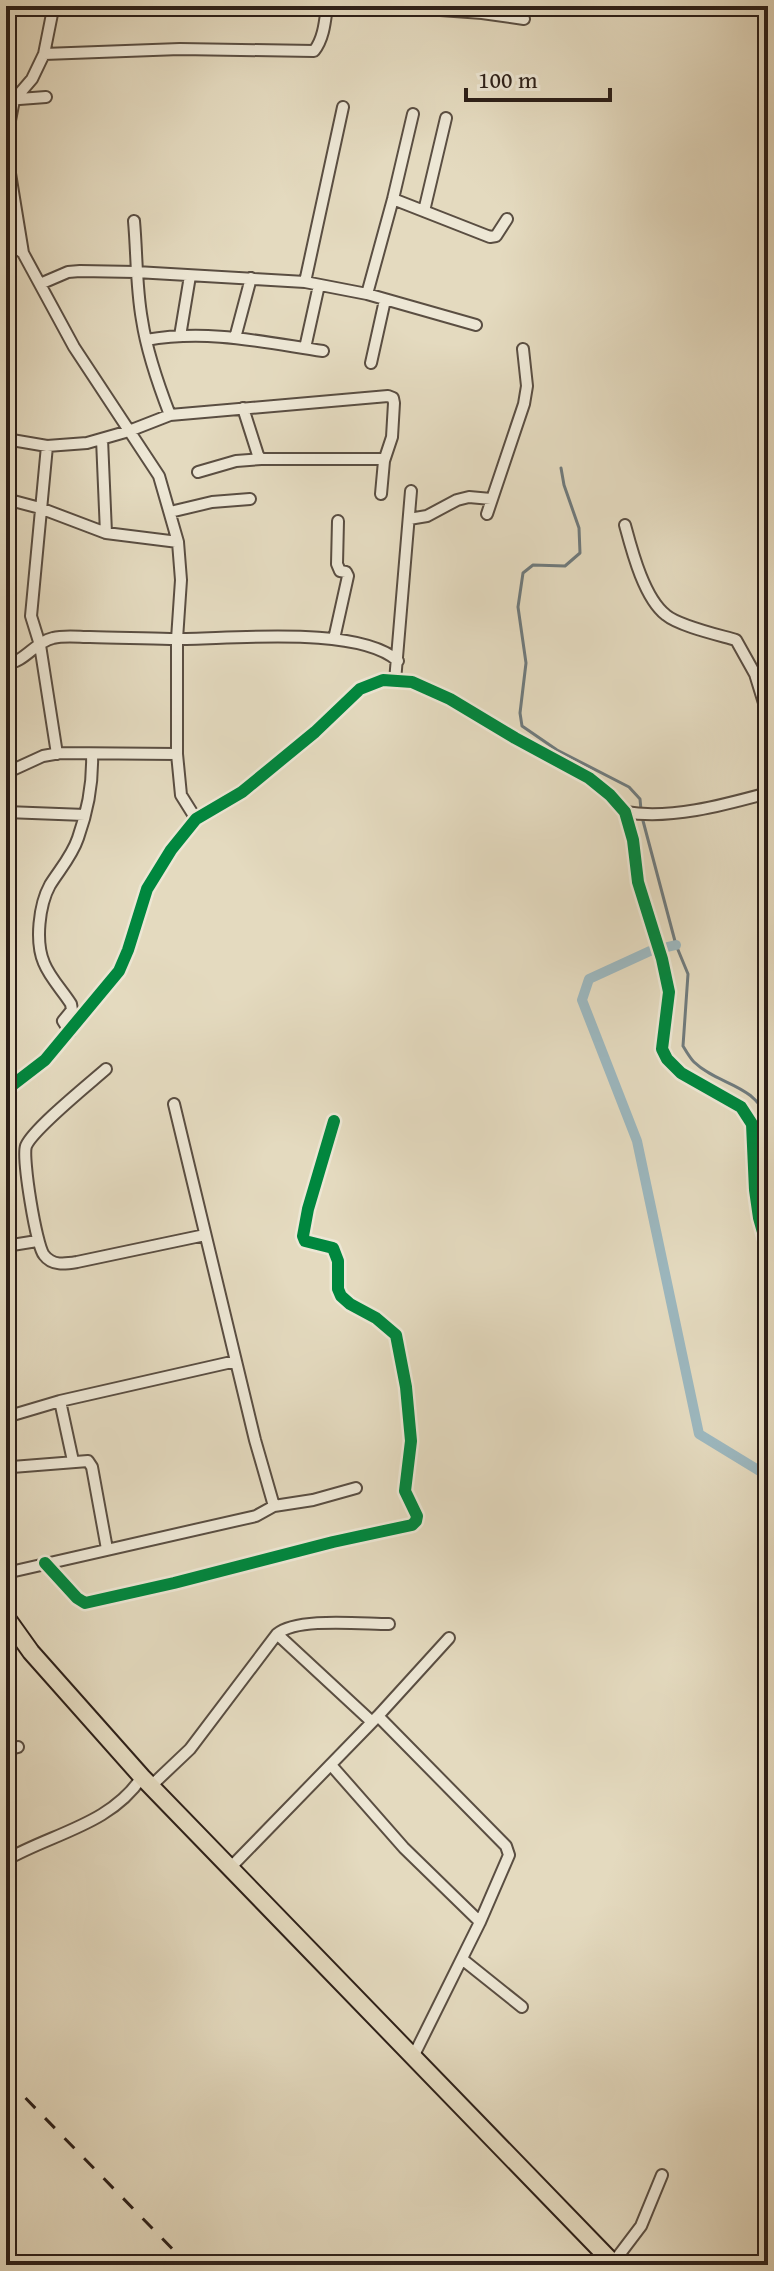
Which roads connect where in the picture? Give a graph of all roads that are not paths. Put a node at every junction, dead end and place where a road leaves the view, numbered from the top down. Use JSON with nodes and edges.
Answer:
{"nodes":[{"id":1,"x":22,"y":6,"type":"edge"},
{"id":2,"x":51,"y":6,"type":"edge"},
{"id":3,"x":327,"y":6,"type":"edge"},
{"id":4,"x":385,"y":6,"type":"edge"},
{"id":5,"x":32,"y":7,"type":"edge"},
{"id":6,"x":524,"y":19,"type":"dead end"},
{"id":7,"x":44,"y":54,"type":"junction"},
{"id":8,"x":46,"y":97,"type":"dead end"},
{"id":9,"x":10,"y":100,"type":"edge"},
{"id":10,"x":343,"y":107,"type":"dead end"},
{"id":11,"x":413,"y":114,"type":"dead end"},
{"id":12,"x":446,"y":118,"type":"dead end"},
{"id":13,"x":6,"y":141,"type":"edge"},
{"id":14,"x":6,"y":149,"type":"edge"},
{"id":15,"x":393,"y":199,"type":"junction"},
{"id":16,"x":424,"y":211,"type":"junction"},
{"id":17,"x":507,"y":219,"type":"dead end"},
{"id":18,"x":134,"y":221,"type":"dead end"},
{"id":19,"x":6,"y":249,"type":"edge"},
{"id":20,"x":23,"y":253,"type":"junction"},
{"id":21,"x":136,"y":272,"type":"junction"},
{"id":22,"x":190,"y":276,"type":"junction"},
{"id":23,"x":251,"y":278,"type":"junction"},
{"id":24,"x":305,"y":282,"type":"junction"},
{"id":25,"x":40,"y":284,"type":"junction"},
{"id":26,"x":319,"y":285,"type":"junction"},
{"id":27,"x":367,"y":294,"type":"junction"},
{"id":28,"x":385,"y":300,"type":"junction"},
{"id":29,"x":476,"y":325,"type":"dead end"},
{"id":30,"x":180,"y":336,"type":"junction"},
{"id":31,"x":235,"y":338,"type":"junction"},
{"id":32,"x":146,"y":340,"type":"junction"},
{"id":33,"x":305,"y":348,"type":"junction"},
{"id":34,"x":523,"y":349,"type":"dead end"},
{"id":35,"x":323,"y":351,"type":"dead end"},
{"id":36,"x":371,"y":363,"type":"dead end"},
{"id":37,"x":243,"y":408,"type":"junction"},
{"id":38,"x":170,"y":415,"type":"junction"},
{"id":39,"x":129,"y":431,"type":"junction"},
{"id":40,"x":6,"y":439,"type":"edge"},
{"id":41,"x":102,"y":439,"type":"junction"},
{"id":42,"x":47,"y":446,"type":"junction"},
{"id":43,"x":261,"y":459,"type":"junction"},
{"id":44,"x":384,"y":461,"type":"junction"},
{"id":45,"x":198,"y":472,"type":"dead end"},
{"id":46,"x":411,"y":491,"type":"dead end"},
{"id":47,"x":381,"y":494,"type":"dead end"},
{"id":48,"x":6,"y":499,"type":"edge"},
{"id":49,"x":250,"y":499,"type":"dead end"},
{"id":50,"x":491,"y":499,"type":"junction"},
{"id":51,"x":40,"y":508,"type":"junction"},
{"id":52,"x":170,"y":512,"type":"junction"},
{"id":53,"x":487,"y":514,"type":"dead end"},
{"id":54,"x":409,"y":519,"type":"junction"},
{"id":55,"x":338,"y":521,"type":"dead end"},
{"id":56,"x":625,"y":525,"type":"dead end"},
{"id":57,"x":106,"y":533,"type":"junction"},
{"id":58,"x":178,"y":542,"type":"junction"},
{"id":59,"x":177,"y":639,"type":"junction"},
{"id":60,"x":334,"y":639,"type":"junction"},
{"id":61,"x":40,"y":645,"type":"junction"},
{"id":62,"x":398,"y":661,"type":"junction"},
{"id":63,"x":6,"y":664,"type":"edge"},
{"id":64,"x":395,"y":681,"type":"junction"},
{"id":65,"x":768,"y":716,"type":"edge"},
{"id":66,"x":57,"y":754,"type":"junction"},
{"id":67,"x":92,"y":754,"type":"junction"},
{"id":68,"x":177,"y":754,"type":"junction"},
{"id":69,"x":6,"y":773,"type":"edge"},
{"id":70,"x":768,"y":793,"type":"edge"},
{"id":71,"x":6,"y":812,"type":"edge"},
{"id":72,"x":630,"y":813,"type":"junction"},
{"id":73,"x":85,"y":815,"type":"junction"},
{"id":74,"x":196,"y":819,"type":"junction"},
{"id":75,"x":70,"y":1032,"type":"junction"},
{"id":76,"x":106,"y":1069,"type":"dead end"},
{"id":77,"x":6,"y":1090,"type":"edge"},
{"id":78,"x":174,"y":1104,"type":"dead end"},
{"id":79,"x":334,"y":1121,"type":"dead end"},
{"id":80,"x":205,"y":1235,"type":"junction"},
{"id":81,"x":37,"y":1241,"type":"junction"},
{"id":82,"x":6,"y":1246,"type":"edge"},
{"id":83,"x":768,"y":1250,"type":"edge"},
{"id":84,"x":236,"y":1361,"type":"junction"},
{"id":85,"x":60,"y":1401,"type":"junction"},
{"id":86,"x":6,"y":1417,"type":"edge"},
{"id":87,"x":6,"y":1460,"type":"edge"},
{"id":88,"x":73,"y":1461,"type":"junction"},
{"id":89,"x":356,"y":1488,"type":"dead end"},
{"id":90,"x":274,"y":1506,"type":"junction"},
{"id":91,"x":107,"y":1549,"type":"junction"},
{"id":92,"x":45,"y":1563,"type":"junction"},
{"id":93,"x":6,"y":1573,"type":"edge"},
{"id":94,"x":6,"y":1617,"type":"edge"},
{"id":95,"x":389,"y":1624,"type":"dead end"},
{"id":96,"x":277,"y":1634,"type":"junction"},
{"id":97,"x":449,"y":1638,"type":"dead end"},
{"id":98,"x":375,"y":1719,"type":"junction"},
{"id":99,"x":18,"y":1747,"type":"dead end"},
{"id":100,"x":6,"y":1750,"type":"edge"},
{"id":101,"x":331,"y":1765,"type":"junction"},
{"id":102,"x":146,"y":1782,"type":"junction"},
{"id":103,"x":6,"y":1860,"type":"edge"},
{"id":104,"x":230,"y":1868,"type":"junction"},
{"id":105,"x":480,"y":1922,"type":"junction"},
{"id":106,"x":462,"y":1959,"type":"junction"},
{"id":107,"x":522,"y":2007,"type":"dead end"},
{"id":108,"x":413,"y":2057,"type":"junction"},
{"id":109,"x":662,"y":2175,"type":"dead end"},
{"id":110,"x":614,"y":2264,"type":"edge"}],
"edges":[{"from":1,"to":5,"type":"street"},
{"from":2,"to":7,"type":"street"},
{"from":3,"to":7,"type":"street"},
{"from":4,"to":6,"type":"street"},
{"from":7,"to":9,"type":"street"},
{"from":8,"to":9,"type":"street"},
{"from":9,"to":13,"type":"street"},
{"from":10,"to":24,"type":"street"},
{"from":11,"to":15,"type":"street"},
{"from":12,"to":16,"type":"street"},
{"from":14,"to":20,"type":"street"},
{"from":15,"to":16,"type":"street"},
{"from":15,"to":27,"type":"street"},
{"from":16,"to":17,"type":"street"},
{"from":18,"to":21,"type":"street"},
{"from":19,"to":20,"type":"street"},
{"from":20,"to":25,"type":"street"},
{"from":21,"to":22,"type":"street"},
{"from":21,"to":25,"type":"street"},
{"from":21,"to":32,"type":"street"},
{"from":22,"to":23,"type":"street"},
{"from":22,"to":30,"type":"street"},
{"from":23,"to":24,"type":"street"},
{"from":23,"to":31,"type":"street"},
{"from":24,"to":26,"type":"street"},
{"from":25,"to":39,"type":"street"},
{"from":26,"to":27,"type":"street"},
{"from":26,"to":33,"type":"street"},
{"from":27,"to":28,"type":"street"},
{"from":28,"to":29,"type":"street"},
{"from":28,"to":36,"type":"street"},
{"from":30,"to":31,"type":"street"},
{"from":30,"to":32,"type":"street"},
{"from":31,"to":33,"type":"street"},
{"from":32,"to":38,"type":"street"},
{"from":33,"to":35,"type":"street"},
{"from":34,"to":50,"type":"street"},
{"from":37,"to":38,"type":"street"},
{"from":37,"to":43,"type":"street"},
{"from":37,"to":44,"type":"street"},
{"from":38,"to":39,"type":"street"},
{"from":39,"to":41,"type":"street"},
{"from":39,"to":52,"type":"street"},
{"from":40,"to":42,"type":"street"},
{"from":41,"to":42,"type":"street"},
{"from":41,"to":57,"type":"street"},
{"from":42,"to":51,"type":"street"},
{"from":43,"to":44,"type":"street"},
{"from":43,"to":45,"type":"street"},
{"from":44,"to":47,"type":"street"},
{"from":46,"to":54,"type":"street"},
{"from":48,"to":51,"type":"street"},
{"from":49,"to":52,"type":"street"},
{"from":50,"to":53,"type":"street"},
{"from":50,"to":54,"type":"street"},
{"from":51,"to":57,"type":"street"},
{"from":51,"to":61,"type":"street"},
{"from":52,"to":58,"type":"street"},
{"from":54,"to":62,"type":"street"},
{"from":55,"to":60,"type":"street"},
{"from":56,"to":65,"type":"street"},
{"from":57,"to":58,"type":"street"},
{"from":58,"to":59,"type":"street"},
{"from":59,"to":60,"type":"street"},
{"from":59,"to":61,"type":"street"},
{"from":59,"to":68,"type":"street"},
{"from":60,"to":62,"type":"street"},
{"from":61,"to":63,"type":"street"},
{"from":61,"to":66,"type":"street"},
{"from":62,"to":64,"type":"street"},
{"from":64,"to":72,"type":"street"},
{"from":64,"to":74,"type":"street"},
{"from":66,"to":67,"type":"street"},
{"from":66,"to":69,"type":"street"},
{"from":67,"to":68,"type":"street"},
{"from":67,"to":73,"type":"street"},
{"from":68,"to":74,"type":"street"},
{"from":70,"to":72,"type":"street"},
{"from":71,"to":73,"type":"street"},
{"from":72,"to":83,"type":"street"},
{"from":73,"to":75,"type":"street"},
{"from":74,"to":75,"type":"street"},
{"from":75,"to":77,"type":"street"},
{"from":76,"to":81,"type":"street"},
{"from":78,"to":80,"type":"street"},
{"from":79,"to":92,"type":"street"},
{"from":80,"to":81,"type":"street"},
{"from":80,"to":84,"type":"street"},
{"from":81,"to":82,"type":"street"},
{"from":84,"to":85,"type":"street"},
{"from":84,"to":90,"type":"street"},
{"from":85,"to":86,"type":"street"},
{"from":85,"to":88,"type":"street"},
{"from":87,"to":88,"type":"street"},
{"from":88,"to":91,"type":"street"},
{"from":89,"to":90,"type":"street"},
{"from":90,"to":91,"type":"street"},
{"from":91,"to":92,"type":"street"},
{"from":92,"to":93,"type":"street"},
{"from":94,"to":102,"type":"highway"},
{"from":95,"to":96,"type":"street"},
{"from":96,"to":98,"type":"street"},
{"from":96,"to":102,"type":"street"},
{"from":97,"to":98,"type":"street"},
{"from":98,"to":101,"type":"street"},
{"from":98,"to":105,"type":"street"},
{"from":99,"to":100,"type":"street"},
{"from":101,"to":104,"type":"street"},
{"from":101,"to":105,"type":"street"},
{"from":102,"to":103,"type":"street"},
{"from":102,"to":104,"type":"highway"},
{"from":104,"to":108,"type":"highway"},
{"from":105,"to":106,"type":"street"},
{"from":106,"to":107,"type":"street"},
{"from":106,"to":108,"type":"street"},
{"from":108,"to":110,"type":"highway"},
{"from":109,"to":110,"type":"street"}]}
